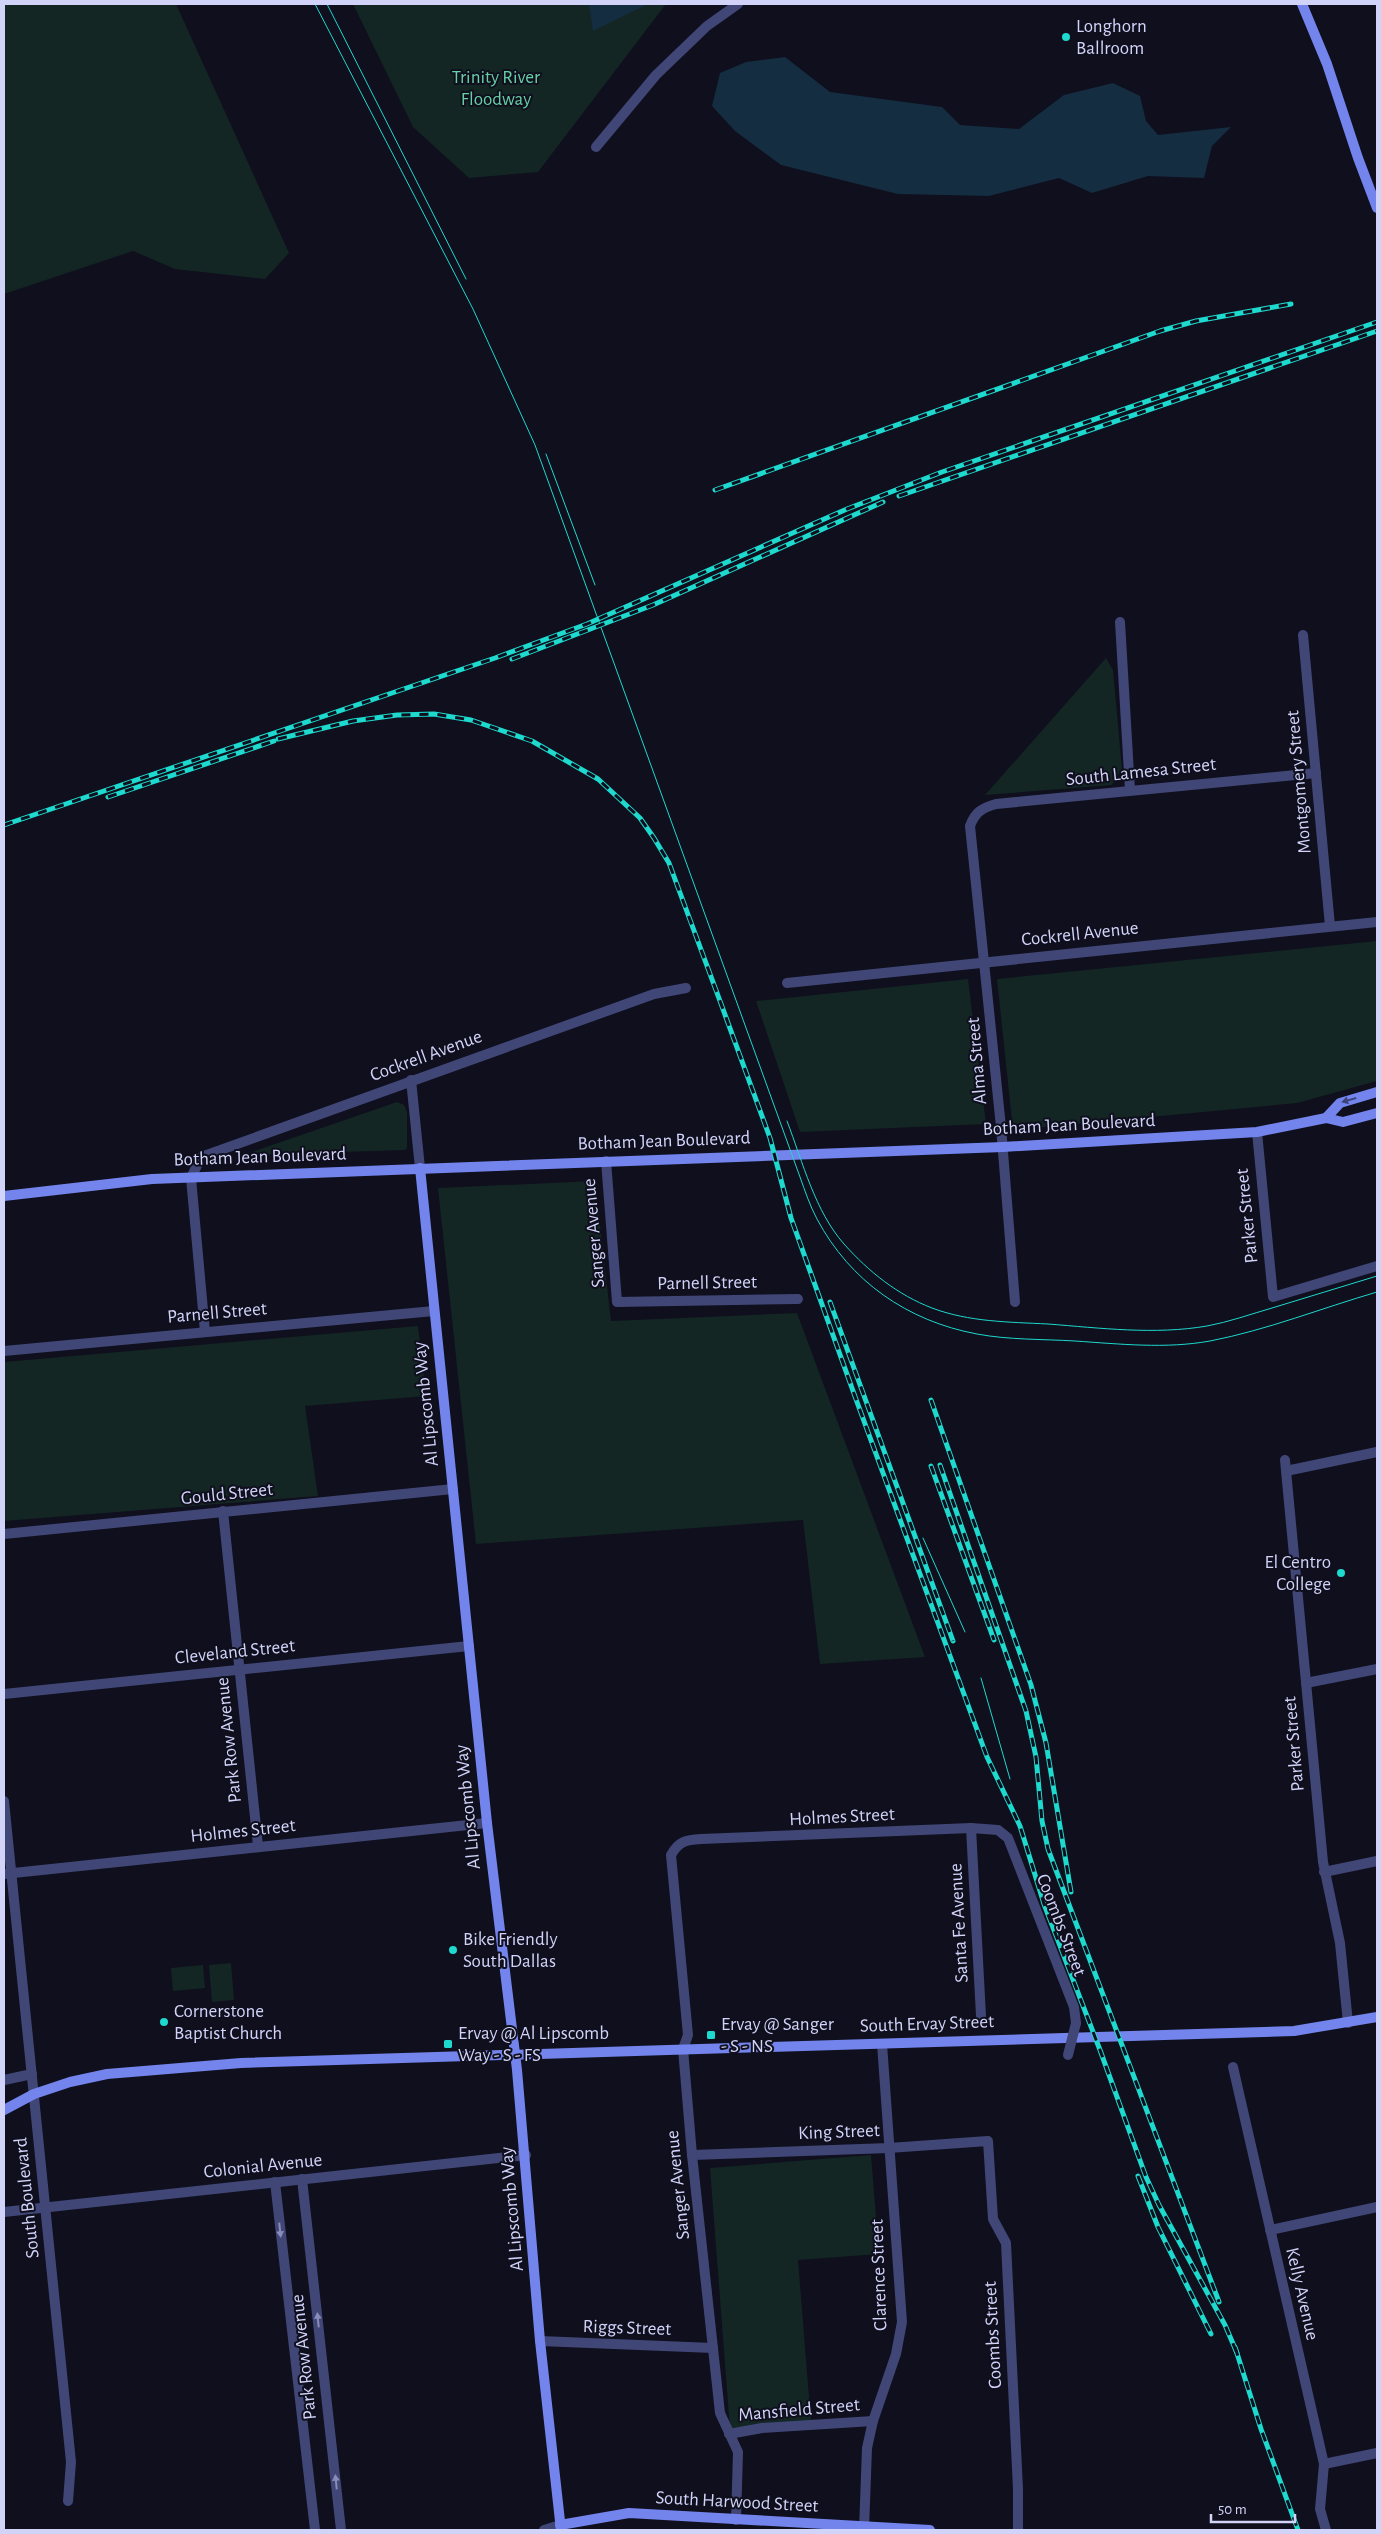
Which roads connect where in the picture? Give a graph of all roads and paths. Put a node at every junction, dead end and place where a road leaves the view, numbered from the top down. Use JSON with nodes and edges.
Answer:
{"nodes":[{"id":1,"x":738,"y":4,"type":"edge"},
{"id":2,"x":1302,"y":4,"type":"edge"},
{"id":3,"x":596,"y":147,"type":"dead end"},
{"id":4,"x":1377,"y":208,"type":"edge"},
{"id":5,"x":1120,"y":622,"type":"dead end"},
{"id":6,"x":1303,"y":635,"type":"dead end"},
{"id":7,"x":1316,"y":772,"type":"junction"},
{"id":8,"x":1130,"y":790,"type":"junction"},
{"id":9,"x":973,"y":817,"type":"joint"},
{"id":10,"x":1377,"y":922,"type":"edge"},
{"id":11,"x":1330,"y":926,"type":"junction"},
{"id":12,"x":984,"y":961,"type":"junction"},
{"id":13,"x":787,"y":983,"type":"dead end"},
{"id":14,"x":686,"y":988,"type":"dead end"},
{"id":15,"x":412,"y":1080,"type":"junction"},
{"id":16,"x":1377,"y":1092,"type":"edge"},
{"id":17,"x":1377,"y":1113,"type":"edge"},
{"id":18,"x":1326,"y":1118,"type":"junction"},
{"id":19,"x":1257,"y":1132,"type":"junction"},
{"id":20,"x":1003,"y":1147,"type":"junction"},
{"id":21,"x":606,"y":1161,"type":"junction"},
{"id":22,"x":420,"y":1168,"type":"junction"},
{"id":23,"x":191,"y":1178,"type":"junction"},
{"id":24,"x":4,"y":1196,"type":"edge"},
{"id":25,"x":1377,"y":1266,"type":"edge"},
{"id":26,"x":798,"y":1299,"type":"dead end"},
{"id":27,"x":617,"y":1302,"type":"joint"},
{"id":28,"x":1015,"y":1302,"type":"dead end"},
{"id":29,"x":434,"y":1312,"type":"junction"},
{"id":30,"x":205,"y":1332,"type":"junction"},
{"id":31,"x":4,"y":1351,"type":"edge"},
{"id":32,"x":1377,"y":1452,"type":"edge"},
{"id":33,"x":1285,"y":1460,"type":"dead end"},
{"id":34,"x":1286,"y":1471,"type":"junction"},
{"id":35,"x":453,"y":1489,"type":"junction"},
{"id":36,"x":224,"y":1511,"type":"junction"},
{"id":37,"x":4,"y":1534,"type":"edge"},
{"id":38,"x":469,"y":1646,"type":"junction"},
{"id":39,"x":239,"y":1669,"type":"junction"},
{"id":40,"x":1377,"y":1669,"type":"edge"},
{"id":41,"x":1306,"y":1683,"type":"junction"},
{"id":42,"x":4,"y":1694,"type":"edge"},
{"id":43,"x":4,"y":1801,"type":"edge"},
{"id":44,"x":487,"y":1823,"type":"junction"},
{"id":45,"x":971,"y":1828,"type":"junction"},
{"id":46,"x":1008,"y":1838,"type":"joint"},
{"id":47,"x":677,"y":1845,"type":"joint"},
{"id":48,"x":258,"y":1846,"type":"junction"},
{"id":49,"x":1377,"y":1861,"type":"edge"},
{"id":50,"x":1324,"y":1872,"type":"junction"},
{"id":51,"x":7,"y":1873,"type":"edge"},
{"id":52,"x":981,"y":2016,"type":"dead end"},
{"id":53,"x":1377,"y":2017,"type":"edge"},
{"id":54,"x":1348,"y":2023,"type":"junction"},
{"id":55,"x":882,"y":2044,"type":"junction"},
{"id":56,"x":683,"y":2049,"type":"junction"},
{"id":57,"x":515,"y":2054,"type":"junction"},
{"id":58,"x":1068,"y":2055,"type":"dead end"},
{"id":59,"x":1233,"y":2067,"type":"dead end"},
{"id":60,"x":32,"y":2074,"type":"junction"},
{"id":61,"x":4,"y":2080,"type":"edge"},
{"id":62,"x":34,"y":2094,"type":"junction"},
{"id":63,"x":4,"y":2110,"type":"edge"},
{"id":64,"x":988,"y":2141,"type":"joint"},
{"id":65,"x":888,"y":2148,"type":"junction"},
{"id":66,"x":692,"y":2154,"type":"junction"},
{"id":67,"x":526,"y":2156,"type":"junction"},
{"id":68,"x":302,"y":2179,"type":"junction"},
{"id":69,"x":275,"y":2182,"type":"junction"},
{"id":70,"x":1377,"y":2207,"type":"edge"},
{"id":71,"x":45,"y":2208,"type":"junction"},
{"id":72,"x":4,"y":2212,"type":"edge"},
{"id":73,"x":1270,"y":2230,"type":"junction"},
{"id":74,"x":540,"y":2341,"type":"junction"},
{"id":75,"x":713,"y":2348,"type":"junction"},
{"id":76,"x":873,"y":2421,"type":"junction"},
{"id":77,"x":729,"y":2434,"type":"junction"},
{"id":78,"x":1377,"y":2452,"type":"edge"},
{"id":79,"x":1324,"y":2464,"type":"junction"},
{"id":80,"x":68,"y":2501,"type":"dead end"},
{"id":81,"x":736,"y":2520,"type":"junction"},
{"id":82,"x":561,"y":2528,"type":"edge"},
{"id":83,"x":864,"y":2528,"type":"edge"},
{"id":84,"x":314,"y":2530,"type":"edge"},
{"id":85,"x":341,"y":2530,"type":"edge"},
{"id":86,"x":544,"y":2530,"type":"edge"},
{"id":87,"x":930,"y":2530,"type":"edge"},
{"id":88,"x":1018,"y":2530,"type":"edge"},
{"id":89,"x":1326,"y":2530,"type":"edge"}],
"edges":[{"from":1,"to":3,"type":"street"},
{"from":2,"to":4,"type":"main road"},
{"from":5,"to":8,"type":"street"},
{"from":6,"to":7,"type":"street","name":"Montgomery Street"},
{"from":7,"to":8,"type":"street","name":"South Lamesa Street"},
{"from":7,"to":11,"type":"street","name":"Montgomery Street"},
{"from":8,"to":9,"type":"street","name":"South Lamesa Street"},
{"from":9,"to":12,"type":"street","name":"Alma Street"},
{"from":10,"to":11,"type":"street","name":"Cockrell Avenue"},
{"from":11,"to":12,"type":"street","name":"Cockrell Avenue"},
{"from":12,"to":13,"type":"street","name":"Cockrell Avenue"},
{"from":12,"to":20,"type":"street","name":"Alma Street"},
{"from":14,"to":15,"type":"street","name":"Cockrell Avenue"},
{"from":15,"to":22,"type":"street","name":"Al Lipscomb Way"},
{"from":15,"to":23,"type":"street","name":"Cockrell Avenue"},
{"from":16,"to":18,"type":"main road","one_way":true},
{"from":17,"to":18,"type":"main road","name":"Botham Jean Boulevard"},
{"from":18,"to":19,"type":"main road","name":"Botham Jean Boulevard"},
{"from":19,"to":20,"type":"main road","name":"Botham Jean Boulevard"},
{"from":19,"to":25,"type":"street","name":"Parker Street"},
{"from":20,"to":21,"type":"main road","name":"Botham Jean Boulevard"},
{"from":20,"to":28,"type":"street","name":"Alma Street"},
{"from":21,"to":22,"type":"main road","name":"Botham Jean Boulevard"},
{"from":21,"to":27,"type":"street","name":"Sanger Avenue"},
{"from":22,"to":23,"type":"main road","name":"Botham Jean Boulevard"},
{"from":22,"to":29,"type":"main road","name":"Al Lipscomb Way"},
{"from":23,"to":24,"type":"main road","name":"Botham Jean Boulevard"},
{"from":23,"to":30,"type":"street"},
{"from":26,"to":27,"type":"street","name":"Parnell Street"},
{"from":29,"to":30,"type":"street","name":"Parnell Street"},
{"from":29,"to":35,"type":"main road","name":"Al Lipscomb Way"},
{"from":30,"to":31,"type":"street","name":"Parnell Street"},
{"from":32,"to":34,"type":"street"},
{"from":33,"to":34,"type":"street","name":"Parker Street"},
{"from":34,"to":41,"type":"street","name":"Parker Street"},
{"from":35,"to":36,"type":"street","name":"Gould Street"},
{"from":35,"to":38,"type":"main road","name":"Al Lipscomb Way"},
{"from":36,"to":37,"type":"street","name":"Gould Street"},
{"from":36,"to":39,"type":"street","name":"Park Row Avenue"},
{"from":38,"to":39,"type":"street","name":"Cleveland Street"},
{"from":38,"to":44,"type":"main road","name":"Al Lipscomb Way"},
{"from":39,"to":42,"type":"street","name":"Cleveland Street"},
{"from":39,"to":48,"type":"street","name":"Park Row Avenue"},
{"from":40,"to":41,"type":"street"},
{"from":41,"to":50,"type":"street","name":"Parker Street"},
{"from":43,"to":51,"type":"street","name":"South Boulevard"},
{"from":44,"to":48,"type":"street","name":"Holmes Street"},
{"from":44,"to":57,"type":"main road","name":"Al Lipscomb Way"},
{"from":45,"to":46,"type":"street","name":"Holmes Street"},
{"from":45,"to":47,"type":"street","name":"Holmes Street"},
{"from":45,"to":52,"type":"street","name":"Santa Fe Avenue"},
{"from":46,"to":58,"type":"street","name":"Coombs Street","bridge":true},
{"from":47,"to":56,"type":"street","name":"Sanger Avenue"},
{"from":48,"to":51,"type":"street","name":"Holmes Street"},
{"from":49,"to":50,"type":"street"},
{"from":50,"to":54,"type":"street","name":"Parker Street"},
{"from":51,"to":60,"type":"street","name":"South Boulevard"},
{"from":53,"to":54,"type":"main road","name":"South Ervay Street"},
{"from":54,"to":55,"type":"main road","name":"South Ervay Street"},
{"from":55,"to":56,"type":"main road","name":"South Ervay Street"},
{"from":55,"to":65,"type":"street","name":"Clarence Street"},
{"from":56,"to":57,"type":"main road","name":"South Ervay Street"},
{"from":56,"to":66,"type":"street","name":"Sanger Avenue"},
{"from":57,"to":62,"type":"main road","name":"South Ervay Street"},
{"from":57,"to":67,"type":"main road","name":"Al Lipscomb Way"},
{"from":59,"to":73,"type":"street","name":"Kelly Avenue"},
{"from":60,"to":61,"type":"street"},
{"from":60,"to":62,"type":"street","name":"South Boulevard"},
{"from":62,"to":63,"type":"main road","name":"South Ervay Street"},
{"from":62,"to":71,"type":"street","name":"South Boulevard"},
{"from":64,"to":65,"type":"street","name":"King Street"},
{"from":64,"to":88,"type":"street","name":"Coombs Street"},
{"from":65,"to":66,"type":"street","name":"King Street"},
{"from":65,"to":76,"type":"street","name":"Clarence Street"},
{"from":66,"to":75,"type":"street","name":"Sanger Avenue"},
{"from":67,"to":68,"type":"street","name":"Colonial Avenue"},
{"from":67,"to":74,"type":"main road","name":"Al Lipscomb Way"},
{"from":68,"to":69,"type":"street","name":"Colonial Avenue"},
{"from":85,"to":68,"type":"street","name":"Park Row Avenue","one_way":true},
{"from":69,"to":71,"type":"street","name":"Colonial Avenue"},
{"from":69,"to":84,"type":"street","name":"Park Row Avenue","one_way":true},
{"from":70,"to":73,"type":"street"},
{"from":71,"to":72,"type":"street","name":"Colonial Avenue"},
{"from":71,"to":80,"type":"street","name":"South Boulevard"},
{"from":73,"to":79,"type":"street","name":"Kelly Avenue"},
{"from":74,"to":75,"type":"street","name":"Riggs Street"},
{"from":74,"to":82,"type":"main road","name":"Al Lipscomb Way"},
{"from":75,"to":77,"type":"street","name":"Sanger Avenue"},
{"from":76,"to":77,"type":"street","name":"Mansfield Street"},
{"from":76,"to":83,"type":"street","name":"Clarence Street"},
{"from":77,"to":81,"type":"street","name":"Sanger Avenue"},
{"from":78,"to":79,"type":"street"},
{"from":79,"to":89,"type":"street","name":"Kelly Avenue"},
{"from":81,"to":82,"type":"main road","name":"South Harwood Street"},
{"from":81,"to":83,"type":"main road","name":"South Harwood Street"},
{"from":82,"to":86,"type":"street","name":"South Harwood Street"},
{"from":83,"to":87,"type":"main road","name":"South Harwood Street"}]}
